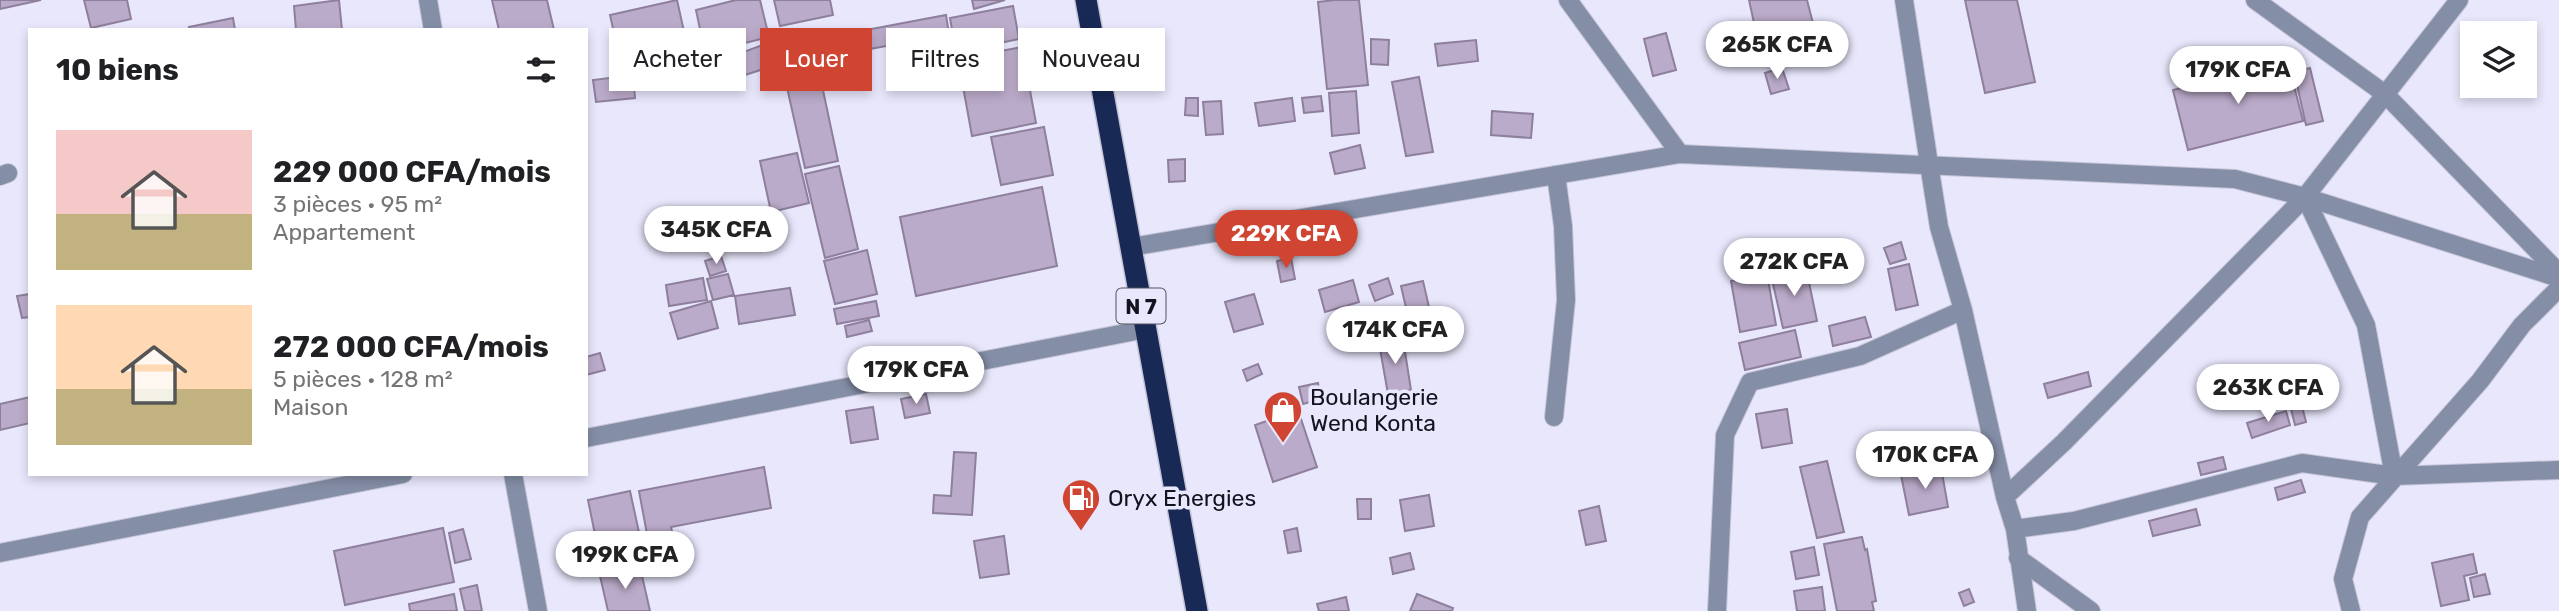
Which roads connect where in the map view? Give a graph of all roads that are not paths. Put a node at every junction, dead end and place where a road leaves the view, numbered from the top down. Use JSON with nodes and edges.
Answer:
{"nodes":[{"id":1,"x":428,"y":0,"type":"edge"},
{"id":2,"x":1086,"y":0,"type":"edge"},
{"id":3,"x":1568,"y":0,"type":"edge"},
{"id":4,"x":1905,"y":0,"type":"edge"},
{"id":5,"x":2255,"y":0,"type":"edge"},
{"id":6,"x":2459,"y":0,"type":"edge"},
{"id":7,"x":433,"y":28,"type":"edge"},
{"id":8,"x":2385,"y":94,"type":"junction"},
{"id":9,"x":1680,"y":154,"type":"junction"},
{"id":10,"x":1929,"y":164,"type":"junction"},
{"id":11,"x":1556,"y":175,"type":"junction"},
{"id":12,"x":2305,"y":197,"type":"junction"},
{"id":13,"x":1131,"y":247,"type":"junction"},
{"id":14,"x":2559,"y":276,"type":"edge"},
{"id":15,"x":2559,"y":288,"type":"edge"},
{"id":16,"x":1963,"y":310,"type":"junction"},
{"id":17,"x":1146,"y":329,"type":"junction"},
{"id":18,"x":1554,"y":417,"type":"dead end"},
{"id":19,"x":588,"y":438,"type":"edge"},
{"id":20,"x":2559,"y":470,"type":"edge"},
{"id":21,"x":392,"y":476,"type":"edge"},
{"id":22,"x":513,"y":476,"type":"edge"},
{"id":23,"x":2394,"y":476,"type":"junction"},
{"id":24,"x":2005,"y":497,"type":"junction"},
{"id":25,"x":2015,"y":528,"type":"junction"},
{"id":26,"x":0,"y":553,"type":"edge"},
{"id":27,"x":2018,"y":558,"type":"junction"},
{"id":28,"x":538,"y":611,"type":"edge"},
{"id":29,"x":1197,"y":611,"type":"edge"},
{"id":30,"x":1717,"y":611,"type":"edge"},
{"id":31,"x":2027,"y":611,"type":"edge"},
{"id":32,"x":2091,"y":611,"type":"edge"},
{"id":33,"x":2351,"y":611,"type":"edge"}],
"edges":[{"from":1,"to":7,"type":"street"},
{"from":2,"to":13,"type":"highway","number":"N 7"},
{"from":3,"to":9,"type":"street"},
{"from":4,"to":10,"type":"street"},
{"from":5,"to":8,"type":"street"},
{"from":6,"to":8,"type":"street"},
{"from":8,"to":12,"type":"street"},
{"from":8,"to":14,"type":"street"},
{"from":9,"to":10,"type":"street"},
{"from":9,"to":11,"type":"street"},
{"from":10,"to":12,"type":"street"},
{"from":10,"to":16,"type":"street"},
{"from":11,"to":13,"type":"street"},
{"from":11,"to":18,"type":"street"},
{"from":12,"to":14,"type":"street"},
{"from":12,"to":23,"type":"street"},
{"from":12,"to":24,"type":"street"},
{"from":13,"to":17,"type":"highway","number":"N 7"},
{"from":15,"to":23,"type":"street"},
{"from":16,"to":24,"type":"street"},
{"from":16,"to":30,"type":"street"},
{"from":17,"to":19,"type":"street"},
{"from":17,"to":29,"type":"highway","number":"N 7"},
{"from":20,"to":23,"type":"street"},
{"from":21,"to":26,"type":"street"},
{"from":22,"to":28,"type":"street"},
{"from":23,"to":25,"type":"street"},
{"from":23,"to":33,"type":"street"},
{"from":24,"to":25,"type":"street"},
{"from":25,"to":27,"type":"street"},
{"from":27,"to":31,"type":"street"},
{"from":27,"to":32,"type":"street"}]}
